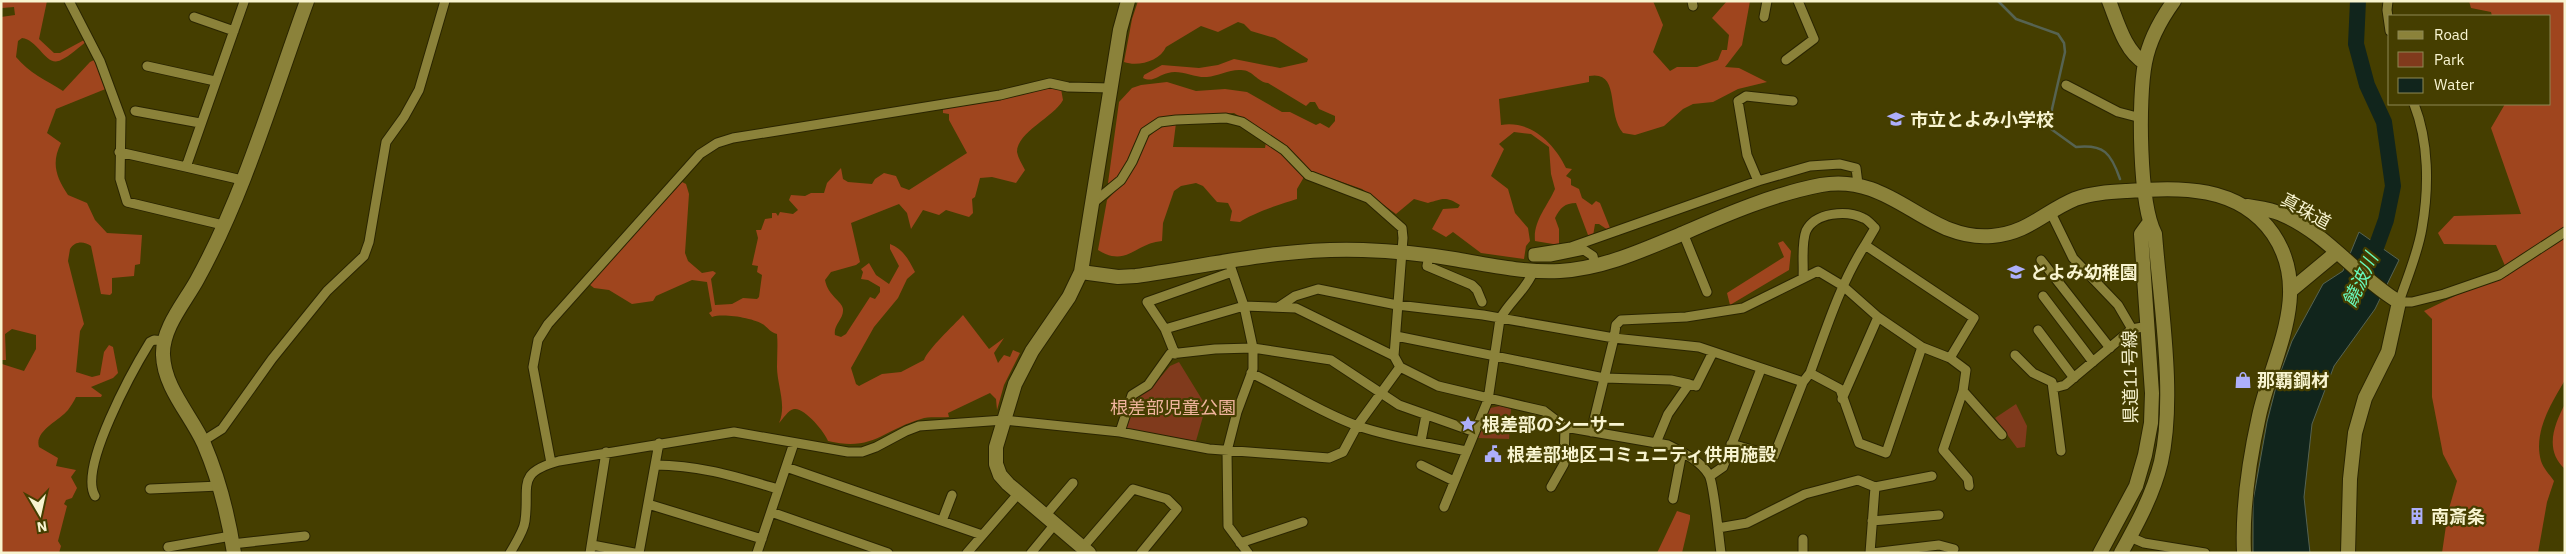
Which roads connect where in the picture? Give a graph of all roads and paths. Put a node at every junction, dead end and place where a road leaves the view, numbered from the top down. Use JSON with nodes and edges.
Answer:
{"nodes":[{"id":1,"x":69,"y":1,"type":"edge"},
{"id":2,"x":307,"y":1,"type":"edge"},
{"id":3,"x":445,"y":1,"type":"edge"},
{"id":4,"x":1128,"y":1,"type":"edge"},
{"id":5,"x":1767,"y":1,"type":"edge"},
{"id":6,"x":1798,"y":1,"type":"edge"},
{"id":7,"x":2109,"y":1,"type":"edge"},
{"id":8,"x":2174,"y":1,"type":"edge"},
{"id":9,"x":2388,"y":1,"type":"edge"},
{"id":10,"x":244,"y":2,"type":"dead end"},
{"id":11,"x":194,"y":17,"type":"dead end"},
{"id":12,"x":1764,"y":17,"type":"dead end"},
{"id":13,"x":2388,"y":20,"type":"edge"},
{"id":14,"x":234,"y":31,"type":"junction"},
{"id":15,"x":1786,"y":60,"type":"dead end"},
{"id":16,"x":2145,"y":63,"type":"junction"},
{"id":17,"x":147,"y":66,"type":"dead end"},
{"id":18,"x":215,"y":81,"type":"junction"},
{"id":19,"x":2066,"y":85,"type":"dead end"},
{"id":20,"x":1111,"y":88,"type":"junction"},
{"id":21,"x":1793,"y":101,"type":"dead end"},
{"id":22,"x":2414,"y":105,"type":"edge"},
{"id":23,"x":135,"y":111,"type":"dead end"},
{"id":24,"x":2141,"y":118,"type":"junction"},
{"id":25,"x":200,"y":123,"type":"junction"},
{"id":26,"x":119,"y":152,"type":"junction"},
{"id":27,"x":186,"y":167,"type":"junction"},
{"id":28,"x":242,"y":180,"type":"junction"},
{"id":29,"x":1758,"y":181,"type":"junction"},
{"id":30,"x":1858,"y":184,"type":"junction"},
{"id":31,"x":2145,"y":189,"type":"junction"},
{"id":32,"x":1092,"y":203,"type":"junction"},
{"id":33,"x":2246,"y":206,"type":"junction"},
{"id":34,"x":2051,"y":213,"type":"junction"},
{"id":35,"x":2149,"y":223,"type":"junction"},
{"id":36,"x":223,"y":225,"type":"junction"},
{"id":37,"x":2565,"y":232,"type":"edge"},
{"id":38,"x":1684,"y":233,"type":"junction"},
{"id":39,"x":1865,"y":245,"type":"junction"},
{"id":40,"x":1401,"y":253,"type":"junction"},
{"id":41,"x":2340,"y":255,"type":"junction"},
{"id":42,"x":1428,"y":256,"type":"junction"},
{"id":43,"x":2041,"y":260,"type":"dead end"},
{"id":44,"x":1230,"y":266,"type":"junction"},
{"id":45,"x":1595,"y":266,"type":"junction"},
{"id":46,"x":1081,"y":272,"type":"junction"},
{"id":47,"x":1533,"y":272,"type":"junction"},
{"id":48,"x":1803,"y":278,"type":"junction"},
{"id":49,"x":1843,"y":286,"type":"junction"},
{"id":50,"x":2290,"y":291,"type":"junction"},
{"id":51,"x":1708,"y":292,"type":"dead end"},
{"id":52,"x":2043,"y":296,"type":"dead end"},
{"id":53,"x":2395,"y":299,"type":"junction"},
{"id":54,"x":1482,"y":302,"type":"dead end"},
{"id":55,"x":1244,"y":306,"type":"junction"},
{"id":56,"x":1280,"y":306,"type":"junction"},
{"id":57,"x":1397,"y":306,"type":"junction"},
{"id":58,"x":1878,"y":317,"type":"junction"},
{"id":59,"x":1500,"y":319,"type":"junction"},
{"id":60,"x":2148,"y":326,"type":"junction"},
{"id":61,"x":2132,"y":329,"type":"junction"},
{"id":62,"x":1165,"y":330,"type":"junction"},
{"id":63,"x":2038,"y":330,"type":"dead end"},
{"id":64,"x":1396,"y":336,"type":"junction"},
{"id":65,"x":1614,"y":338,"type":"junction"},
{"id":66,"x":165,"y":341,"type":"junction"},
{"id":67,"x":1922,"y":347,"type":"junction"},
{"id":68,"x":1253,"y":348,"type":"junction"},
{"id":69,"x":2110,"y":348,"type":"junction"},
{"id":70,"x":1713,"y":352,"type":"junction"},
{"id":71,"x":1175,"y":354,"type":"junction"},
{"id":72,"x":2015,"y":355,"type":"dead end"},
{"id":73,"x":1394,"y":356,"type":"junction"},
{"id":74,"x":1495,"y":358,"type":"junction"},
{"id":75,"x":1950,"y":358,"type":"junction"},
{"id":76,"x":2093,"y":362,"type":"junction"},
{"id":77,"x":1400,"y":367,"type":"junction"},
{"id":78,"x":1761,"y":369,"type":"junction"},
{"id":79,"x":1810,"y":372,"type":"junction"},
{"id":80,"x":1252,"y":373,"type":"junction"},
{"id":81,"x":1604,"y":378,"type":"junction"},
{"id":82,"x":2074,"y":378,"type":"junction"},
{"id":83,"x":1803,"y":382,"type":"junction"},
{"id":84,"x":1689,"y":384,"type":"junction"},
{"id":85,"x":2054,"y":388,"type":"junction"},
{"id":86,"x":1963,"y":391,"type":"junction"},
{"id":87,"x":1380,"y":392,"type":"junction"},
{"id":88,"x":1842,"y":399,"type":"junction"},
{"id":89,"x":1488,"y":400,"type":"junction"},
{"id":90,"x":1426,"y":415,"type":"junction"},
{"id":91,"x":1004,"y":420,"type":"junction"},
{"id":92,"x":1357,"y":426,"type":"junction"},
{"id":93,"x":1566,"y":427,"type":"junction"},
{"id":94,"x":1120,"y":432,"type":"junction"},
{"id":95,"x":1475,"y":432,"type":"junction"},
{"id":96,"x":1591,"y":432,"type":"junction"},
{"id":97,"x":2002,"y":435,"type":"dead end"},
{"id":98,"x":203,"y":441,"type":"junction"},
{"id":99,"x":1421,"y":441,"type":"junction"},
{"id":100,"x":659,"y":443,"type":"junction"},
{"id":101,"x":794,"y":443,"type":"junction"},
{"id":102,"x":1656,"y":443,"type":"junction"},
{"id":103,"x":1731,"y":444,"type":"junction"},
{"id":104,"x":1227,"y":451,"type":"junction"},
{"id":105,"x":1466,"y":451,"type":"junction"},
{"id":106,"x":2061,"y":451,"type":"dead end"},
{"id":107,"x":606,"y":452,"type":"junction"},
{"id":108,"x":1682,"y":452,"type":"junction"},
{"id":109,"x":551,"y":463,"type":"junction"},
{"id":110,"x":655,"y":465,"type":"junction"},
{"id":111,"x":1420,"y":466,"type":"dead end"},
{"id":112,"x":786,"y":467,"type":"junction"},
{"id":113,"x":1710,"y":476,"type":"junction"},
{"id":114,"x":1932,"y":476,"type":"dead end"},
{"id":115,"x":1454,"y":481,"type":"junction"},
{"id":116,"x":1073,"y":482,"type":"dead end"},
{"id":117,"x":220,"y":486,"type":"junction"},
{"id":118,"x":1969,"y":486,"type":"dead end"},
{"id":119,"x":1551,"y":487,"type":"dead end"},
{"id":120,"x":1875,"y":487,"type":"junction"},
{"id":121,"x":150,"y":489,"type":"dead end"},
{"id":122,"x":778,"y":490,"type":"junction"},
{"id":123,"x":1018,"y":494,"type":"junction"},
{"id":124,"x":952,"y":495,"type":"dead end"},
{"id":125,"x":95,"y":496,"type":"dead end"},
{"id":126,"x":1673,"y":499,"type":"dead end"},
{"id":127,"x":648,"y":504,"type":"junction"},
{"id":128,"x":1444,"y":507,"type":"dead end"},
{"id":129,"x":771,"y":512,"type":"junction"},
{"id":130,"x":1939,"y":515,"type":"dead end"},
{"id":131,"x":1050,"y":520,"type":"junction"},
{"id":132,"x":942,"y":521,"type":"junction"},
{"id":133,"x":1872,"y":521,"type":"junction"},
{"id":134,"x":1303,"y":522,"type":"dead end"},
{"id":135,"x":1718,"y":528,"type":"junction"},
{"id":136,"x":982,"y":535,"type":"junction"},
{"id":137,"x":305,"y":536,"type":"dead end"},
{"id":138,"x":2130,"y":537,"type":"junction"},
{"id":139,"x":762,"y":539,"type":"junction"},
{"id":140,"x":1803,"y":539,"type":"dead end"},
{"id":141,"x":1240,"y":543,"type":"junction"},
{"id":142,"x":232,"y":544,"type":"edge"},
{"id":143,"x":168,"y":547,"type":"dead end"},
{"id":144,"x":591,"y":549,"type":"edge"},
{"id":145,"x":1954,"y":549,"type":"dead end"},
{"id":146,"x":1086,"y":550,"type":"edge"},
{"id":147,"x":510,"y":553,"type":"edge"},
{"id":148,"x":634,"y":553,"type":"edge"},
{"id":149,"x":639,"y":553,"type":"edge"},
{"id":150,"x":757,"y":553,"type":"edge"},
{"id":151,"x":888,"y":553,"type":"edge"},
{"id":152,"x":967,"y":553,"type":"edge"},
{"id":153,"x":1031,"y":553,"type":"edge"},
{"id":154,"x":1141,"y":553,"type":"edge"},
{"id":155,"x":1248,"y":553,"type":"edge"},
{"id":156,"x":1721,"y":553,"type":"edge"},
{"id":157,"x":1803,"y":553,"type":"edge"},
{"id":158,"x":1871,"y":553,"type":"edge"},
{"id":159,"x":2100,"y":553,"type":"edge"},
{"id":160,"x":2120,"y":553,"type":"edge"},
{"id":161,"x":2205,"y":553,"type":"edge"},
{"id":162,"x":2244,"y":553,"type":"edge"},
{"id":163,"x":2348,"y":553,"type":"edge"}],
"edges":[{"from":1,"to":26,"type":"street"},
{"from":2,"to":28,"type":"street"},
{"from":3,"to":98,"type":"street"},
{"from":4,"to":20,"type":"street"},
{"from":5,"to":12,"type":"street"},
{"from":6,"to":15,"type":"street"},
{"from":7,"to":16,"type":"street"},
{"from":8,"to":16,"type":"street","name":"県道11号線"},
{"from":9,"to":13,"type":"street"},
{"from":10,"to":14,"type":"street"},
{"from":11,"to":14,"type":"street"},
{"from":14,"to":18,"type":"street"},
{"from":16,"to":24,"type":"street","name":"県道11号線"},
{"from":17,"to":18,"type":"street"},
{"from":18,"to":25,"type":"street"},
{"from":19,"to":24,"type":"street"},
{"from":20,"to":32,"type":"street"},
{"from":20,"to":109,"type":"street"},
{"from":21,"to":29,"type":"street"},
{"from":22,"to":53,"type":"street"},
{"from":23,"to":25,"type":"street"},
{"from":24,"to":31,"type":"street","name":"県道11号線"},
{"from":25,"to":27,"type":"street"},
{"from":26,"to":27,"type":"street"},
{"from":26,"to":36,"type":"street"},
{"from":27,"to":28,"type":"street"},
{"from":28,"to":36,"type":"street"},
{"from":29,"to":30,"type":"street"},
{"from":29,"to":45,"type":"street"},
{"from":30,"to":34,"type":"street"},
{"from":30,"to":38,"type":"street"},
{"from":31,"to":33,"type":"street"},
{"from":31,"to":34,"type":"street"},
{"from":31,"to":35,"type":"street","name":"県道11号線"},
{"from":32,"to":40,"type":"street"},
{"from":32,"to":46,"type":"street"},
{"from":33,"to":41,"type":"street","name":"真珠道"},
{"from":33,"to":50,"type":"street"},
{"from":34,"to":61,"type":"street"},
{"from":35,"to":60,"type":"street","name":"県道11号線"},
{"from":35,"to":138,"type":"street","name":"県道11号線"},
{"from":36,"to":66,"type":"street"},
{"from":37,"to":53,"type":"street"},
{"from":38,"to":45,"type":"street"},
{"from":38,"to":51,"type":"street"},
{"from":39,"to":48,"type":"street"},
{"from":39,"to":49,"type":"street"},
{"from":39,"to":75,"type":"street"},
{"from":40,"to":42,"type":"street"},
{"from":40,"to":44,"type":"street"},
{"from":40,"to":57,"type":"street"},
{"from":41,"to":50,"type":"street"},
{"from":41,"to":53,"type":"street","name":"真珠道"},
{"from":42,"to":47,"type":"street"},
{"from":42,"to":54,"type":"street"},
{"from":43,"to":69,"type":"street"},
{"from":44,"to":46,"type":"street"},
{"from":44,"to":55,"type":"street"},
{"from":44,"to":62,"type":"street"},
{"from":45,"to":47,"type":"street"},
{"from":46,"to":91,"type":"street"},
{"from":47,"to":59,"type":"street"},
{"from":48,"to":49,"type":"street"},
{"from":48,"to":65,"type":"street"},
{"from":49,"to":58,"type":"street"},
{"from":49,"to":79,"type":"street"},
{"from":50,"to":162,"type":"street"},
{"from":52,"to":76,"type":"street"},
{"from":53,"to":163,"type":"street"},
{"from":55,"to":56,"type":"street"},
{"from":55,"to":62,"type":"street"},
{"from":55,"to":68,"type":"street"},
{"from":56,"to":57,"type":"street"},
{"from":56,"to":73,"type":"street"},
{"from":57,"to":59,"type":"street"},
{"from":57,"to":64,"type":"street"},
{"from":58,"to":67,"type":"street"},
{"from":58,"to":88,"type":"street"},
{"from":59,"to":65,"type":"street"},
{"from":59,"to":74,"type":"street"},
{"from":60,"to":61,"type":"street"},
{"from":60,"to":159,"type":"street","name":"県道11号線"},
{"from":61,"to":69,"type":"street"},
{"from":62,"to":71,"type":"street"},
{"from":63,"to":82,"type":"street"},
{"from":64,"to":73,"type":"street"},
{"from":64,"to":74,"type":"street"},
{"from":65,"to":70,"type":"street"},
{"from":65,"to":81,"type":"street"},
{"from":66,"to":98,"type":"street"},
{"from":66,"to":125,"type":"street"},
{"from":67,"to":75,"type":"street"},
{"from":67,"to":88,"type":"street"},
{"from":68,"to":71,"type":"street"},
{"from":68,"to":80,"type":"street"},
{"from":68,"to":87,"type":"street"},
{"from":69,"to":76,"type":"street"},
{"from":70,"to":78,"type":"street"},
{"from":70,"to":84,"type":"street"},
{"from":71,"to":94,"type":"street"},
{"from":72,"to":85,"type":"street"},
{"from":73,"to":77,"type":"street"},
{"from":74,"to":81,"type":"street"},
{"from":74,"to":89,"type":"street"},
{"from":75,"to":86,"type":"street"},
{"from":76,"to":82,"type":"street"},
{"from":77,"to":87,"type":"street"},
{"from":77,"to":89,"type":"street"},
{"from":78,"to":83,"type":"street"},
{"from":78,"to":103,"type":"street"},
{"from":79,"to":83,"type":"street"},
{"from":79,"to":88,"type":"street"},
{"from":80,"to":92,"type":"street"},
{"from":80,"to":104,"type":"street"},
{"from":81,"to":84,"type":"street"},
{"from":81,"to":96,"type":"street"},
{"from":82,"to":85,"type":"street"},
{"from":83,"to":103,"type":"street"},
{"from":84,"to":102,"type":"street"},
{"from":85,"to":106,"type":"street"},
{"from":86,"to":97,"type":"street"},
{"from":86,"to":118,"type":"street"},
{"from":87,"to":90,"type":"street"},
{"from":87,"to":92,"type":"street"},
{"from":89,"to":93,"type":"street"},
{"from":89,"to":95,"type":"street"},
{"from":90,"to":95,"type":"street"},
{"from":90,"to":99,"type":"street"},
{"from":91,"to":94,"type":"street"},
{"from":91,"to":101,"type":"street"},
{"from":91,"to":123,"type":"street"},
{"from":92,"to":99,"type":"street"},
{"from":92,"to":104,"type":"street"},
{"from":93,"to":96,"type":"street"},
{"from":93,"to":119,"type":"street"},
{"from":94,"to":104,"type":"street"},
{"from":95,"to":105,"type":"street"},
{"from":96,"to":102,"type":"street"},
{"from":98,"to":117,"type":"street"},
{"from":99,"to":105,"type":"street"},
{"from":100,"to":101,"type":"street"},
{"from":100,"to":107,"type":"street"},
{"from":100,"to":110,"type":"street"},
{"from":101,"to":112,"type":"street"},
{"from":102,"to":108,"type":"street"},
{"from":103,"to":113,"type":"street"},
{"from":104,"to":141,"type":"street"},
{"from":105,"to":115,"type":"street"},
{"from":107,"to":109,"type":"street"},
{"from":107,"to":144,"type":"street"},
{"from":108,"to":113,"type":"street"},
{"from":108,"to":126,"type":"street"},
{"from":109,"to":147,"type":"street"},
{"from":110,"to":122,"type":"street"},
{"from":110,"to":127,"type":"street"},
{"from":111,"to":115,"type":"street"},
{"from":112,"to":122,"type":"street"},
{"from":112,"to":132,"type":"street"},
{"from":113,"to":135,"type":"street"},
{"from":114,"to":120,"type":"street"},
{"from":115,"to":128,"type":"street"},
{"from":116,"to":131,"type":"street"},
{"from":117,"to":121,"type":"street"},
{"from":117,"to":142,"type":"street"},
{"from":120,"to":133,"type":"street"},
{"from":120,"to":135,"type":"street"},
{"from":122,"to":129,"type":"street"},
{"from":123,"to":131,"type":"street"},
{"from":123,"to":136,"type":"street"},
{"from":124,"to":132,"type":"street"},
{"from":127,"to":139,"type":"street"},
{"from":127,"to":149,"type":"street"},
{"from":129,"to":139,"type":"street"},
{"from":129,"to":151,"type":"street"},
{"from":130,"to":133,"type":"street"},
{"from":131,"to":146,"type":"street"},
{"from":131,"to":153,"type":"street"},
{"from":132,"to":136,"type":"street"},
{"from":133,"to":158,"type":"street"},
{"from":134,"to":141,"type":"street"},
{"from":135,"to":156,"type":"street"},
{"from":136,"to":152,"type":"street"},
{"from":137,"to":142,"type":"street"},
{"from":138,"to":160,"type":"street","name":"県道11号線"},
{"from":138,"to":161,"type":"street"},
{"from":139,"to":150,"type":"street"},
{"from":140,"to":157,"type":"street"},
{"from":141,"to":155,"type":"street"},
{"from":142,"to":143,"type":"street"},
{"from":144,"to":148,"type":"street"},
{"from":145,"to":158,"type":"street"},
{"from":146,"to":154,"type":"street"}]}
